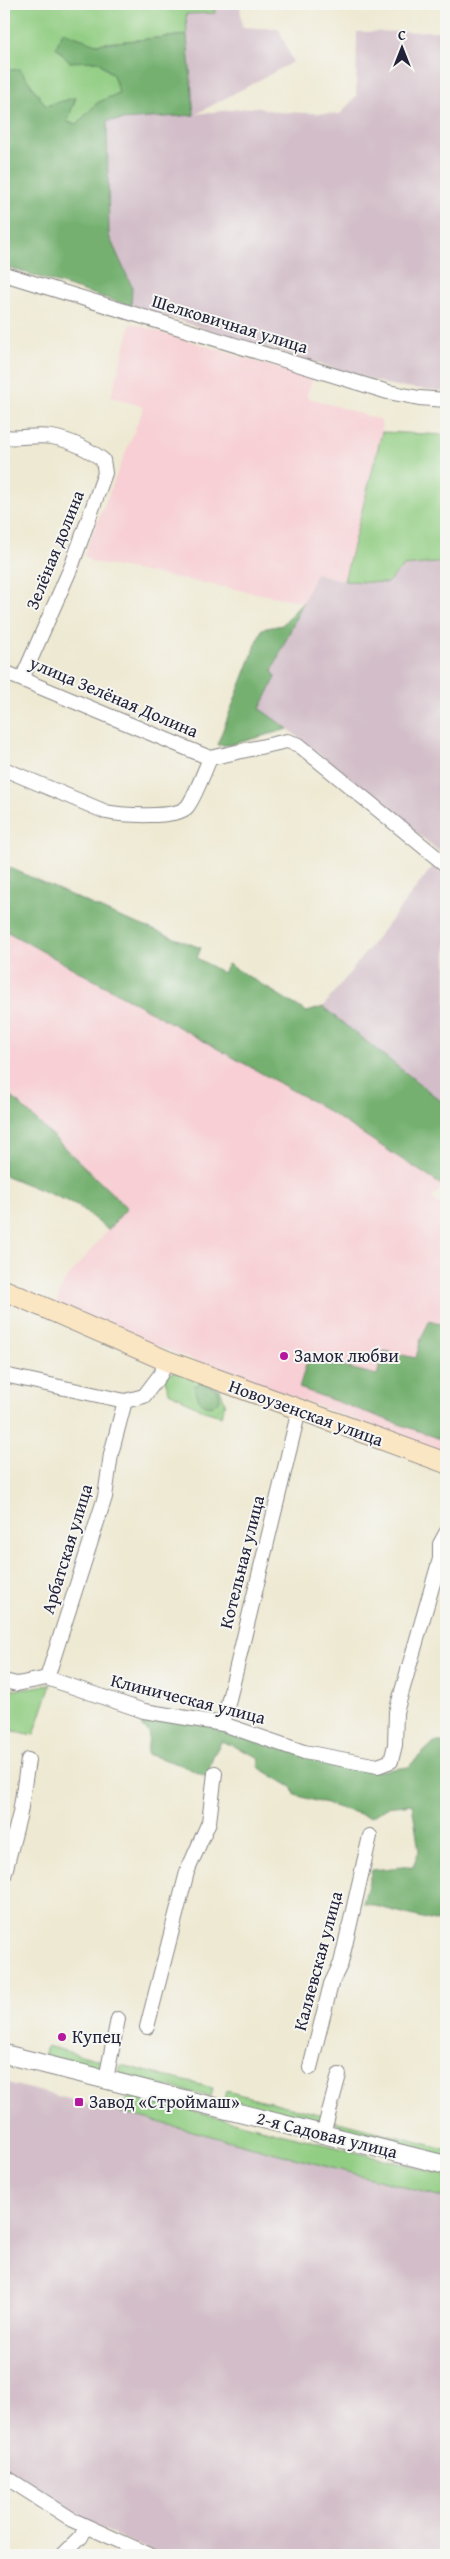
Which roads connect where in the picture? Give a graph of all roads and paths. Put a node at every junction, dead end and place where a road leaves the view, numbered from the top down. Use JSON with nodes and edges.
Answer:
{"nodes":[{"id":1,"x":4,"y":274,"type":"edge"},
{"id":2,"x":446,"y":400,"type":"edge"},
{"id":3,"x":4,"y":437,"type":"edge"},
{"id":4,"x":4,"y":672,"type":"edge"},
{"id":5,"x":22,"y":679,"type":"junction"},
{"id":6,"x":210,"y":758,"type":"junction"},
{"id":7,"x":4,"y":769,"type":"edge"},
{"id":8,"x":446,"y":865,"type":"edge"},
{"id":9,"x":4,"y":1290,"type":"edge"},
{"id":10,"x":167,"y":1361,"type":"junction"},
{"id":11,"x":4,"y":1375,"type":"edge"},
{"id":12,"x":124,"y":1401,"type":"junction"},
{"id":13,"x":300,"y":1410,"type":"junction"},
{"id":14,"x":446,"y":1464,"type":"edge"},
{"id":15,"x":446,"y":1533,"type":"edge"},
{"id":16,"x":47,"y":1678,"type":"junction"},
{"id":17,"x":4,"y":1681,"type":"edge"},
{"id":18,"x":222,"y":1724,"type":"junction"},
{"id":19,"x":28,"y":1760,"type":"dead end"},
{"id":20,"x":215,"y":1773,"type":"dead end"},
{"id":21,"x":370,"y":1836,"type":"dead end"},
{"id":22,"x":4,"y":1876,"type":"edge"},
{"id":23,"x":118,"y":2019,"type":"dead end"},
{"id":24,"x":147,"y":2027,"type":"dead end"},
{"id":25,"x":4,"y":2054,"type":"edge"},
{"id":26,"x":310,"y":2068,"type":"dead end"},
{"id":27,"x":339,"y":2075,"type":"dead end"},
{"id":28,"x":106,"y":2080,"type":"junction"},
{"id":29,"x":323,"y":2134,"type":"junction"},
{"id":30,"x":446,"y":2165,"type":"edge"},
{"id":31,"x":4,"y":2476,"type":"edge"},
{"id":32,"x":86,"y":2527,"type":"junction"},
{"id":33,"x":63,"y":2555,"type":"edge"},
{"id":34,"x":150,"y":2555,"type":"edge"}],
"edges":[{"from":1,"to":2,"type":"street","name":"Шелковичная улица"},
{"from":3,"to":5,"type":"street","name":"Зелёная долина"},
{"from":4,"to":5,"type":"street","name":"улица Зелёная Долина"},
{"from":5,"to":6,"type":"street","name":"улица Зелёная Долина"},
{"from":6,"to":7,"type":"street"},
{"from":6,"to":8,"type":"street"},
{"from":9,"to":10,"type":"main road","name":"Новоузенская улица"},
{"from":10,"to":12,"type":"street"},
{"from":10,"to":13,"type":"main road","name":"Новоузенская улица"},
{"from":11,"to":12,"type":"street"},
{"from":12,"to":16,"type":"street","name":"Арбатская улица"},
{"from":13,"to":14,"type":"main road","name":"Новоузенская улица"},
{"from":13,"to":18,"type":"street","name":"Котельная улица"},
{"from":15,"to":18,"type":"street","name":"Клиническая улица"},
{"from":16,"to":17,"type":"street"},
{"from":16,"to":18,"type":"street","name":"Клиническая улица"},
{"from":19,"to":22,"type":"street"},
{"from":20,"to":24,"type":"street"},
{"from":21,"to":26,"type":"street","name":"Каляевская улица"},
{"from":23,"to":28,"type":"street"},
{"from":25,"to":28,"type":"street","name":"2-я Садовая улица"},
{"from":27,"to":29,"type":"street"},
{"from":28,"to":29,"type":"street","name":"2-я Садовая улица"},
{"from":29,"to":30,"type":"street","name":"2-я Садовая улица"},
{"from":31,"to":32,"type":"street"},
{"from":32,"to":33,"type":"street"},
{"from":32,"to":34,"type":"street"}]}
